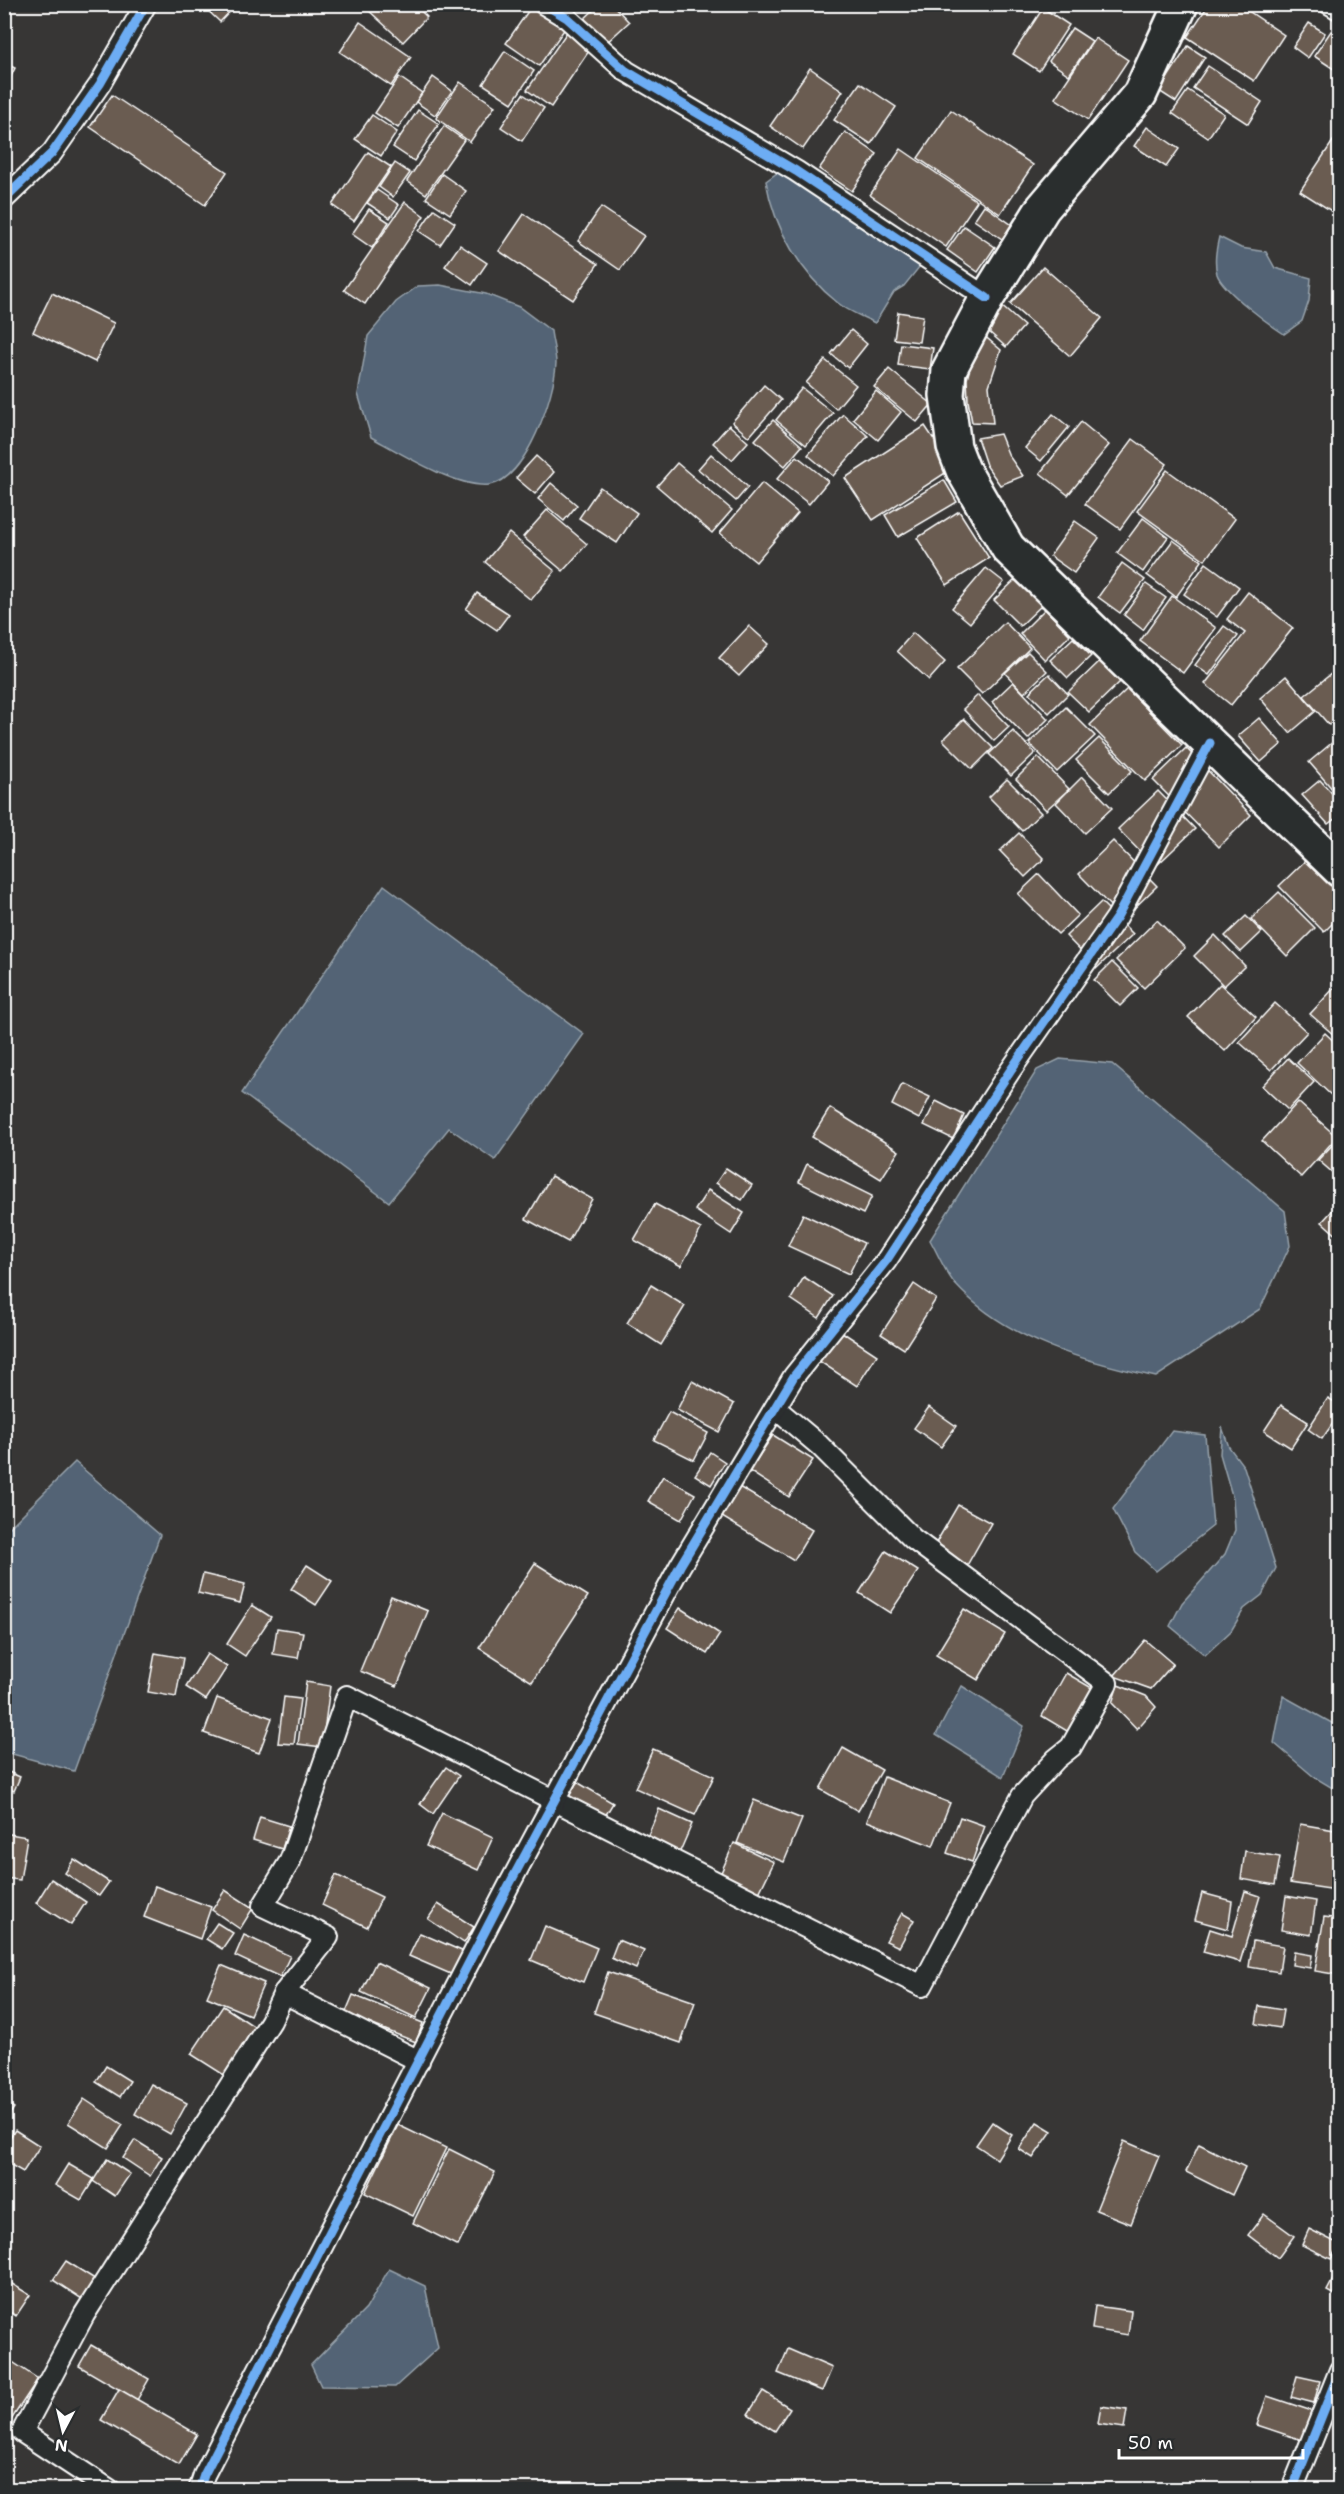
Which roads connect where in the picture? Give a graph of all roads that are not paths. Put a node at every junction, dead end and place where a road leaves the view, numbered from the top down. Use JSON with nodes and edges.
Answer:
{"nodes":[{"id":1,"x":146,"y":4,"type":"edge"},
{"id":2,"x":544,"y":4,"type":"edge"},
{"id":3,"x":1181,"y":4,"type":"edge"},
{"id":4,"x":1330,"y":4,"type":"edge"},
{"id":5,"x":1340,"y":10,"type":"edge"},
{"id":6,"x":4,"y":199,"type":"edge"},
{"id":7,"x":987,"y":298,"type":"junction"},
{"id":8,"x":1210,"y":743,"type":"junction"},
{"id":9,"x":1340,"y":870,"type":"edge"},
{"id":10,"x":775,"y":1408,"type":"junction"},
{"id":11,"x":554,"y":1802,"type":"junction"},
{"id":12,"x":284,"y":1993,"type":"junction"},
{"id":13,"x":419,"y":2061,"type":"junction"},
{"id":14,"x":1340,"y":2370,"type":"edge"},
{"id":15,"x":110,"y":2490,"type":"edge"},
{"id":16,"x":199,"y":2490,"type":"edge"},
{"id":17,"x":1292,"y":2490,"type":"edge"}],
"edges":[{"from":1,"to":6,"type":"street"},
{"from":2,"to":7,"type":"street"},
{"from":3,"to":7,"type":"highway"},
{"from":4,"to":5,"type":"street"},
{"from":7,"to":8,"type":"highway"},
{"from":8,"to":9,"type":"highway"},
{"from":8,"to":10,"type":"street"},
{"from":10,"to":11,"type":"street"},
{"from":10,"to":11,"type":"street"},
{"from":11,"to":12,"type":"street"},
{"from":11,"to":13,"type":"street"},
{"from":12,"to":13,"type":"street"},
{"from":12,"to":15,"type":"street"},
{"from":13,"to":16,"type":"street"},
{"from":14,"to":17,"type":"street"}]}
